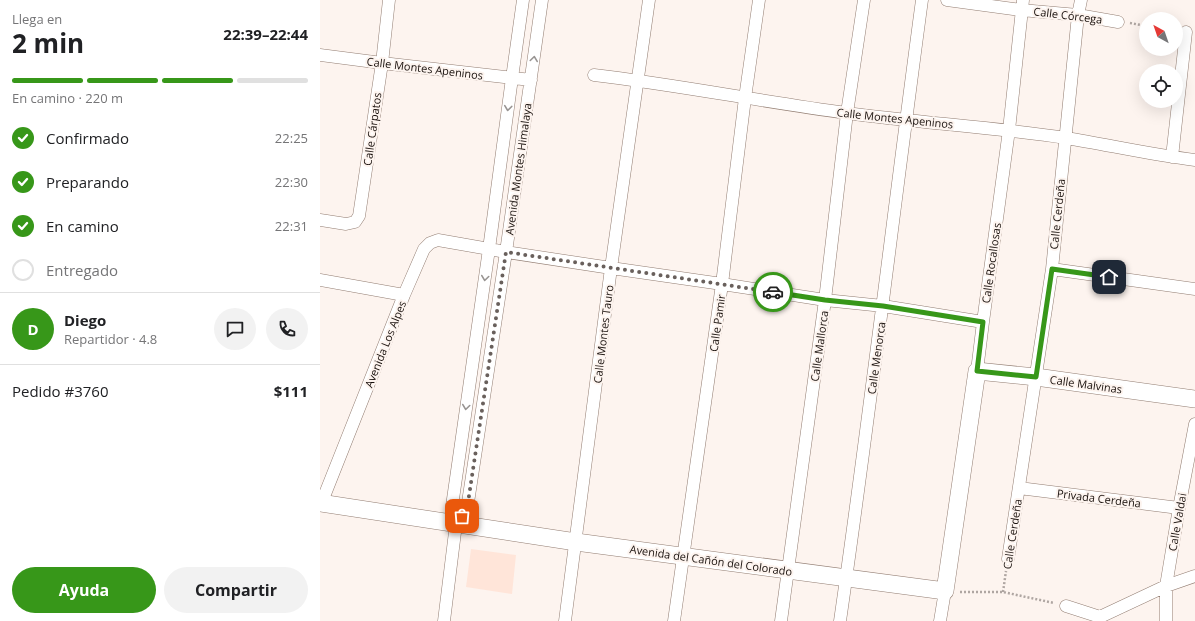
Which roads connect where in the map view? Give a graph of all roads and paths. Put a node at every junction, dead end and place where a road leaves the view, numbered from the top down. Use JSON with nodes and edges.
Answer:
{"nodes":[{"id":1,"x":389,"y":0,"type":"edge"},
{"id":2,"x":523,"y":0,"type":"edge"},
{"id":3,"x":542,"y":0,"type":"edge"},
{"id":4,"x":650,"y":0,"type":"edge"},
{"id":5,"x":759,"y":0,"type":"edge"},
{"id":6,"x":864,"y":0,"type":"edge"},
{"id":7,"x":922,"y":0,"type":"edge"},
{"id":8,"x":947,"y":0,"type":"edge"},
{"id":9,"x":1081,"y":0,"type":"edge"},
{"id":10,"x":1022,"y":5,"type":"edge"},
{"id":11,"x":1078,"y":15,"type":"junction"},
{"id":12,"x":1118,"y":22,"type":"dead end"},
{"id":13,"x":1186,"y":32,"type":"dead end"},
{"id":14,"x":320,"y":55,"type":"edge"},
{"id":15,"x":382,"y":63,"type":"junction"},
{"id":16,"x":594,"y":75,"type":"dead end"},
{"id":17,"x":512,"y":78,"type":"junction"},
{"id":18,"x":531,"y":80,"type":"junction"},
{"id":19,"x":638,"y":80,"type":"junction"},
{"id":20,"x":745,"y":98,"type":"junction"},
{"id":21,"x":847,"y":113,"type":"junction"},
{"id":22,"x":906,"y":120,"type":"junction"},
{"id":23,"x":1009,"y":130,"type":"junction"},
{"id":24,"x":1065,"y":138,"type":"junction"},
{"id":25,"x":1172,"y":157,"type":"junction"},
{"id":26,"x":1195,"y":160,"type":"edge"},
{"id":27,"x":320,"y":220,"type":"edge"},
{"id":28,"x":489,"y":249,"type":"junction"},
{"id":29,"x":506,"y":252,"type":"junction"},
{"id":30,"x":611,"y":268,"type":"junction"},
{"id":31,"x":1052,"y":269,"type":"junction"},
{"id":32,"x":320,"y":280,"type":"edge"},
{"id":33,"x":722,"y":284,"type":"junction"},
{"id":34,"x":1195,"y":289,"type":"edge"},
{"id":35,"x":404,"y":295,"type":"junction"},
{"id":36,"x":825,"y":300,"type":"junction"},
{"id":37,"x":883,"y":306,"type":"junction"},
{"id":38,"x":983,"y":322,"type":"junction"},
{"id":39,"x":977,"y":371,"type":"junction"},
{"id":40,"x":1036,"y":377,"type":"junction"},
{"id":41,"x":1195,"y":399,"type":"edge"},
{"id":42,"x":1195,"y":424,"type":"edge"},
{"id":43,"x":1019,"y":488,"type":"junction"},
{"id":44,"x":321,"y":503,"type":"edge"},
{"id":45,"x":1179,"y":508,"type":"junction"},
{"id":46,"x":456,"y":524,"type":"junction"},
{"id":47,"x":576,"y":542,"type":"junction"},
{"id":48,"x":684,"y":557,"type":"junction"},
{"id":49,"x":1008,"y":559,"type":"joint"},
{"id":50,"x":787,"y":570,"type":"junction"},
{"id":51,"x":1195,"y":576,"type":"edge"},
{"id":52,"x":846,"y":579,"type":"junction"},
{"id":53,"x":1166,"y":586,"type":"junction"},
{"id":54,"x":945,"y":591,"type":"junction"},
{"id":55,"x":1003,"y":592,"type":"junction"},
{"id":56,"x":1066,"y":606,"type":"joint"},
{"id":57,"x":1098,"y":619,"type":"edge"},
{"id":58,"x":444,"y":621,"type":"edge"},
{"id":59,"x":565,"y":621,"type":"edge"},
{"id":60,"x":674,"y":621,"type":"edge"},
{"id":61,"x":781,"y":621,"type":"edge"},
{"id":62,"x":840,"y":621,"type":"edge"},
{"id":63,"x":940,"y":621,"type":"edge"},
{"id":64,"x":1166,"y":621,"type":"edge"}],
"edges":[{"from":1,"to":15,"type":"street","name":"Calle Cárpatos"},
{"from":2,"to":17,"type":"street","name":"Avenida Montes Himalaya"},
{"from":18,"to":3,"type":"street","name":"Avenida Montes Himalaya","one_way":true},
{"from":4,"to":19,"type":"street","name":"Calle Montes Tauro"},
{"from":5,"to":20,"type":"street","name":"Calle Pamir"},
{"from":6,"to":21,"type":"street","name":"Calle Mallorca"},
{"from":7,"to":22,"type":"street","name":"Calle Menorca"},
{"from":8,"to":10,"type":"street","name":"Calle Córcega"},
{"from":9,"to":11,"type":"street","name":"Calle Cerdeña"},
{"from":10,"to":11,"type":"street","name":"Calle Córcega"},
{"from":10,"to":23,"type":"street","name":"Calle Rocallosas"},
{"from":11,"to":12,"type":"street","name":"Calle Córcega"},
{"from":11,"to":24,"type":"street","name":"Calle Cerdeña"},
{"from":13,"to":25,"type":"street"},
{"from":14,"to":15,"type":"street","name":"Calle Montes Apeninos"},
{"from":15,"to":17,"type":"street","name":"Calle Montes Apeninos"},
{"from":15,"to":27,"type":"street","name":"Calle Cárpatos"},
{"from":16,"to":19,"type":"street","name":"Calle Montes Apeninos"},
{"from":17,"to":18,"type":"street","name":"Calle Montes Apeninos"},
{"from":17,"to":28,"type":"street","name":"Avenida Montes Himalaya","one_way":true},
{"from":18,"to":29,"type":"street","name":"Avenida Montes Himalaya"},
{"from":19,"to":20,"type":"street","name":"Calle Montes Apeninos"},
{"from":19,"to":30,"type":"street","name":"Calle Montes Tauro"},
{"from":20,"to":21,"type":"street","name":"Calle Montes Apeninos"},
{"from":20,"to":33,"type":"street","name":"Calle Pamir"},
{"from":21,"to":22,"type":"street","name":"Calle Montes Apeninos"},
{"from":21,"to":36,"type":"street","name":"Calle Mallorca"},
{"from":22,"to":23,"type":"street","name":"Calle Montes Apeninos"},
{"from":22,"to":37,"type":"street","name":"Calle Menorca"},
{"from":23,"to":24,"type":"street","name":"Calle Montes Apeninos"},
{"from":23,"to":38,"type":"street","name":"Calle Rocallosas"},
{"from":24,"to":25,"type":"street","name":"Calle Montes Apeninos"},
{"from":24,"to":31,"type":"street","name":"Calle Cerdeña"},
{"from":25,"to":26,"type":"street","name":"Calle Montes Apeninos"},
{"from":28,"to":29,"type":"street","name":"Avenida Los Alpes"},
{"from":28,"to":35,"type":"street","name":"Avenida Los Alpes"},
{"from":28,"to":46,"type":"street","name":"Avenida Montes Himalaya","one_way":true},
{"from":29,"to":30,"type":"street","name":"Avenida Los Alpes"},
{"from":29,"to":46,"type":"street","name":"Avenida Montes Himalaya"},
{"from":30,"to":33,"type":"street","name":"Avenida Los Alpes"},
{"from":30,"to":47,"type":"street","name":"Calle Montes Tauro"},
{"from":31,"to":34,"type":"street"},
{"from":31,"to":40,"type":"street","name":"Calle Cerdeña"},
{"from":32,"to":35,"type":"street"},
{"from":33,"to":36,"type":"street","name":"Avenida Los Alpes"},
{"from":33,"to":48,"type":"street","name":"Calle Pamir"},
{"from":35,"to":44,"type":"street","name":"Avenida Los Alpes"},
{"from":36,"to":37,"type":"street","name":"Avenida Los Alpes"},
{"from":36,"to":50,"type":"street","name":"Calle Mallorca"},
{"from":37,"to":38,"type":"street","name":"Avenida Los Alpes"},
{"from":37,"to":52,"type":"street","name":"Calle Menorca"},
{"from":38,"to":39,"type":"street","name":"Calle Rocallosas"},
{"from":39,"to":40,"type":"main road","name":"Calle Malvinas"},
{"from":39,"to":54,"type":"main road","name":"Calle Rocallosas"},
{"from":40,"to":41,"type":"main road","name":"Calle Malvinas"},
{"from":40,"to":43,"type":"street","name":"Calle Cerdeña"},
{"from":42,"to":45,"type":"street","name":"Calle Valdai"},
{"from":43,"to":45,"type":"street","name":"Privada Cerdeña"},
{"from":43,"to":49,"type":"street","name":"Calle Cerdeña"},
{"from":44,"to":46,"type":"main road","name":"Avenida del Cañón del Colorado"},
{"from":45,"to":53,"type":"street","name":"Calle Valdai"},
{"from":46,"to":47,"type":"main road","name":"Avenida del Cañón del Colorado"},
{"from":46,"to":58,"type":"street","name":"Avenida Montes Himalaya"},
{"from":47,"to":48,"type":"main road","name":"Avenida del Cañón del Colorado"},
{"from":47,"to":59,"type":"street","name":"Calle Montes Tauro"},
{"from":48,"to":50,"type":"main road","name":"Avenida del Cañón del Colorado"},
{"from":48,"to":60,"type":"street","name":"Calle Pamir"},
{"from":49,"to":55,"type":"path","name":"Calle Cerdeña"},
{"from":50,"to":52,"type":"main road","name":"Avenida del Cañón del Colorado"},
{"from":50,"to":61,"type":"street","name":"Calle Mallorca"},
{"from":51,"to":53,"type":"street"},
{"from":52,"to":54,"type":"main road","name":"Avenida del Cañón del Colorado"},
{"from":52,"to":62,"type":"street","name":"Calle Menorca"},
{"from":53,"to":57,"type":"street"},
{"from":53,"to":64,"type":"street","name":"Calle Valdai"},
{"from":54,"to":55,"type":"path"},
{"from":54,"to":63,"type":"street","name":"Calle Rocallosas"},
{"from":55,"to":56,"type":"path"},
{"from":56,"to":57,"type":"street"}]}
